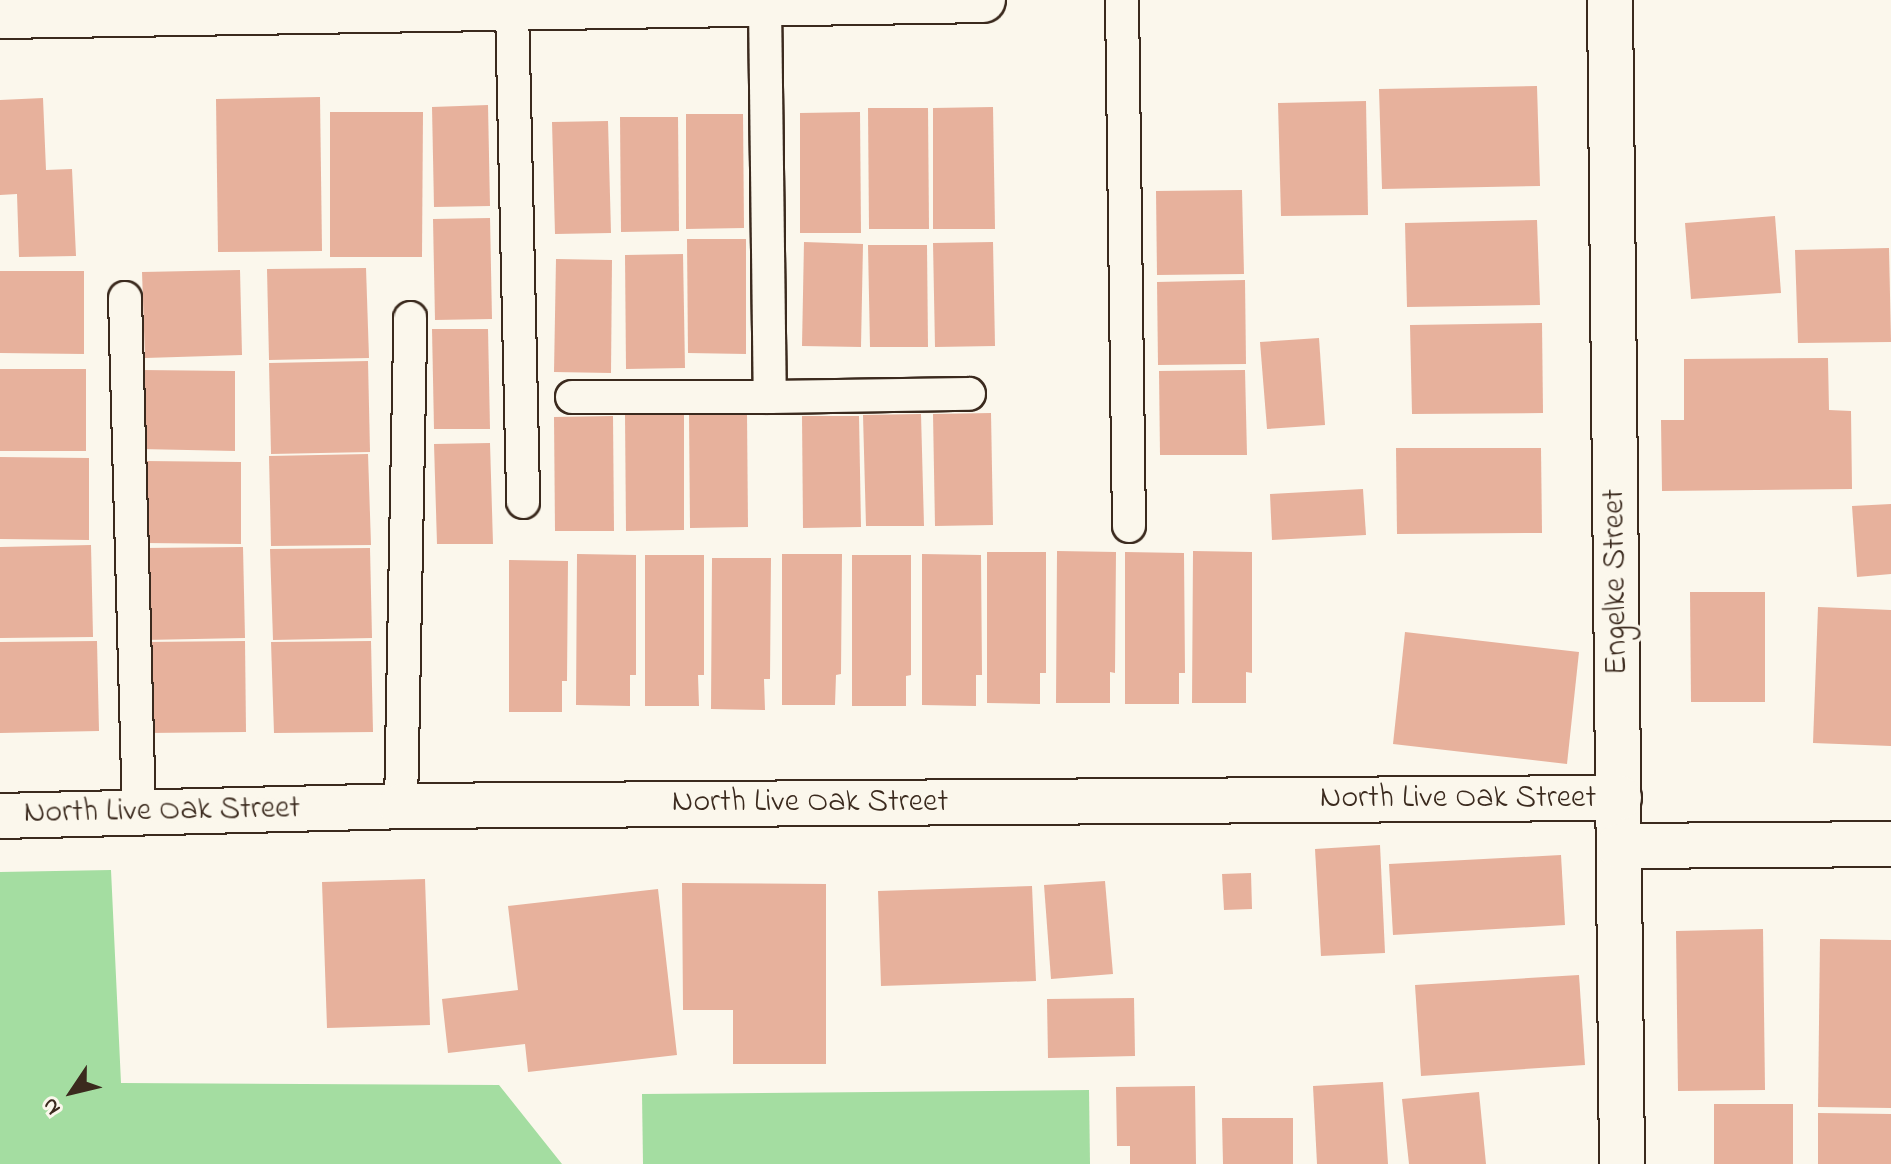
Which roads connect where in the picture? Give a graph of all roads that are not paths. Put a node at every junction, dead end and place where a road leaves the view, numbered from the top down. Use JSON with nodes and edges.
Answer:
{"nodes":[{"id":1,"x":948,"y":0,"type":"edge"},
{"id":2,"x":983,"y":0,"type":"edge"},
{"id":3,"x":1122,"y":0,"type":"edge"},
{"id":4,"x":1610,"y":0,"type":"edge"},
{"id":5,"x":765,"y":4,"type":"junction"},
{"id":6,"x":276,"y":6,"type":"edge"},
{"id":7,"x":512,"y":8,"type":"junction"},
{"id":8,"x":0,"y":16,"type":"edge"},
{"id":9,"x":125,"y":298,"type":"dead end"},
{"id":10,"x":410,"y":318,"type":"dead end"},
{"id":11,"x":969,"y":394,"type":"dead end"},
{"id":12,"x":572,"y":397,"type":"dead end"},
{"id":13,"x":770,"y":397,"type":"junction"},
{"id":14,"x":523,"y":502,"type":"dead end"},
{"id":15,"x":1129,"y":526,"type":"dead end"},
{"id":16,"x":1619,"y":798,"type":"junction"},
{"id":17,"x":401,"y":806,"type":"junction"},
{"id":18,"x":139,"y":813,"type":"junction"},
{"id":19,"x":0,"y":816,"type":"edge"},
{"id":20,"x":1891,"y":844,"type":"edge"},
{"id":21,"x":1619,"y":846,"type":"junction"},
{"id":22,"x":1622,"y":1164,"type":"edge"}],
"edges":[{"from":1,"to":2,"type":"street"},
{"from":1,"to":5,"type":"street"},
{"from":3,"to":15,"type":"lane"},
{"from":4,"to":16,"type":"street","name":"Engelke Street"},
{"from":5,"to":7,"type":"street"},
{"from":5,"to":13,"type":"lane"},
{"from":6,"to":7,"type":"street"},
{"from":6,"to":8,"type":"street"},
{"from":7,"to":14,"type":"lane"},
{"from":9,"to":18,"type":"lane"},
{"from":10,"to":17,"type":"lane"},
{"from":11,"to":13,"type":"lane"},
{"from":12,"to":13,"type":"lane"},
{"from":16,"to":17,"type":"street","name":"North Live Oak Street"},
{"from":16,"to":21,"type":"street","name":"Engelke Street"},
{"from":17,"to":18,"type":"street","name":"North Live Oak Street"},
{"from":18,"to":19,"type":"street","name":"North Live Oak Street"},
{"from":20,"to":21,"type":"street","name":"North Live Oak Street"},
{"from":21,"to":22,"type":"street","name":"Engelke Street"}]}
